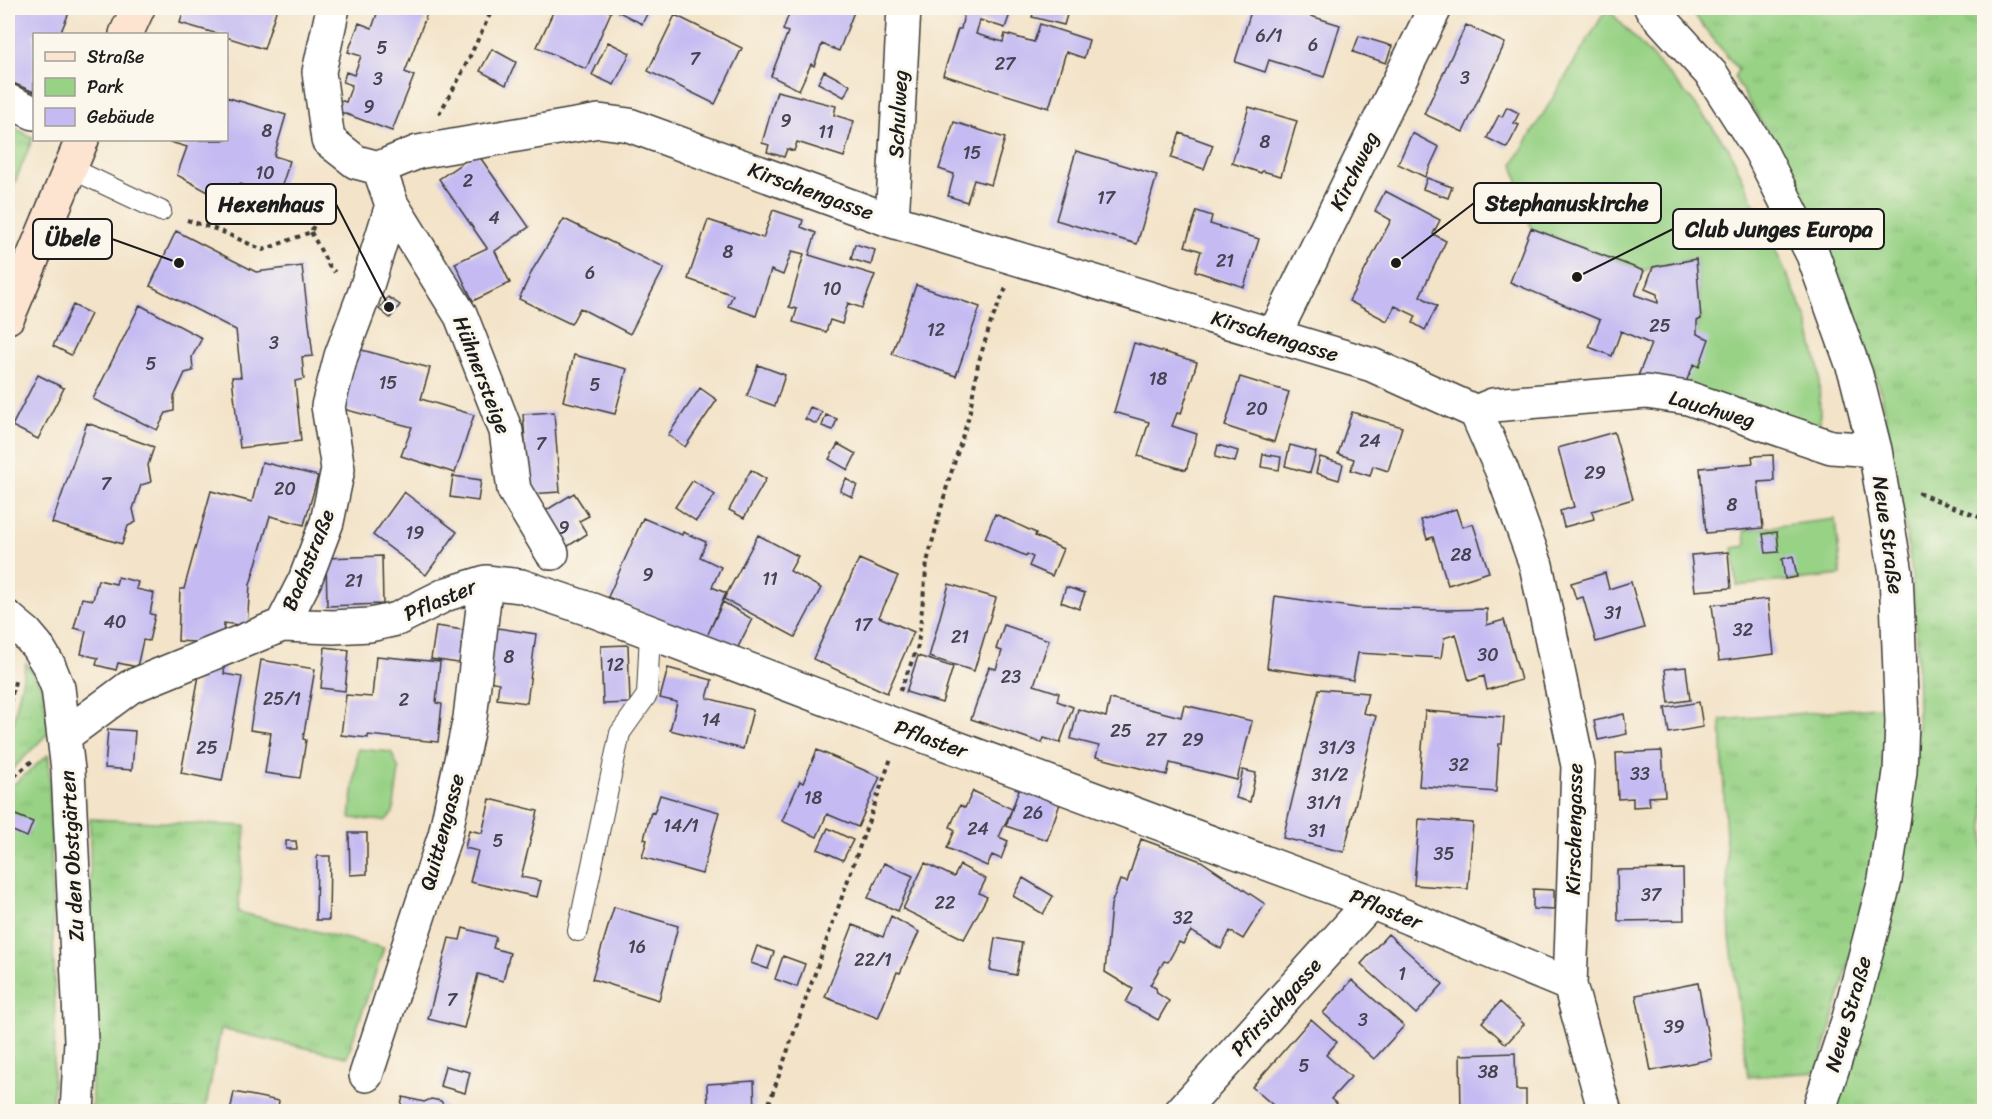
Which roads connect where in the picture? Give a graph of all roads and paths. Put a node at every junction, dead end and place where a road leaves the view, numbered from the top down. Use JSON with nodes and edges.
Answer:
{"nodes":[{"id":1,"x":138,"y":8,"type":"edge"},
{"id":2,"x":333,"y":8,"type":"edge"},
{"id":3,"x":493,"y":8,"type":"edge"},
{"id":4,"x":904,"y":8,"type":"edge"},
{"id":5,"x":1435,"y":8,"type":"edge"},
{"id":6,"x":1651,"y":8,"type":"edge"},
{"id":7,"x":126,"y":33,"type":"edge"},
{"id":8,"x":8,"y":101,"type":"edge"},
{"id":9,"x":33,"y":114,"type":"edge"},
{"id":10,"x":418,"y":152,"type":"junction"},
{"id":11,"x":76,"y":154,"type":"edge"},
{"id":12,"x":367,"y":165,"type":"junction"},
{"id":13,"x":392,"y":205,"type":"junction"},
{"id":14,"x":160,"y":211,"type":"joint"},
{"id":15,"x":892,"y":221,"type":"junction"},
{"id":16,"x":1004,"y":292,"type":"dead end"},
{"id":17,"x":8,"y":317,"type":"edge"},
{"id":18,"x":1274,"y":335,"type":"junction"},
{"id":19,"x":1476,"y":412,"type":"junction"},
{"id":20,"x":1875,"y":450,"type":"junction"},
{"id":21,"x":1882,"y":486,"type":"junction"},
{"id":22,"x":1984,"y":519,"type":"edge"},
{"id":23,"x":552,"y":553,"type":"dead end"},
{"id":24,"x":486,"y":582,"type":"junction"},
{"id":25,"x":8,"y":618,"type":"edge"},
{"id":26,"x":282,"y":625,"type":"junction"},
{"id":27,"x":650,"y":632,"type":"junction"},
{"id":28,"x":891,"y":735,"type":"junction"},
{"id":29,"x":64,"y":736,"type":"junction"},
{"id":30,"x":1371,"y":902,"type":"junction"},
{"id":31,"x":578,"y":931,"type":"dead end"},
{"id":32,"x":1570,"y":985,"type":"junction"},
{"id":33,"x":366,"y":1075,"type":"dead end"},
{"id":34,"x":77,"y":1112,"type":"edge"},
{"id":35,"x":766,"y":1112,"type":"edge"},
{"id":36,"x":1181,"y":1112,"type":"edge"},
{"id":37,"x":1605,"y":1112,"type":"edge"},
{"id":38,"x":1818,"y":1112,"type":"edge"}],
"edges":[{"from":1,"to":7,"type":"street"},
{"from":2,"to":12,"type":"street"},
{"from":3,"to":10,"type":"path"},
{"from":4,"to":15,"type":"street","name":"Schulweg"},
{"from":5,"to":18,"type":"street","name":"Kirchweg"},
{"from":6,"to":20,"type":"street","name":"Neue Straße"},
{"from":8,"to":9,"type":"street"},
{"from":10,"to":12,"type":"street","name":"Kirschengasse"},
{"from":10,"to":15,"type":"street","name":"Kirschengasse"},
{"from":11,"to":14,"type":"lane"},
{"from":11,"to":17,"type":"street"},
{"from":12,"to":13,"type":"street"},
{"from":12,"to":14,"type":"path"},
{"from":13,"to":23,"type":"street","name":"Hühnersteige"},
{"from":13,"to":26,"type":"street","name":"Bachstraße"},
{"from":15,"to":18,"type":"street","name":"Kirschengasse"},
{"from":16,"to":28,"type":"path"},
{"from":18,"to":19,"type":"street","name":"Kirschengasse"},
{"from":19,"to":20,"type":"street","name":"Lauchweg"},
{"from":19,"to":32,"type":"street","name":"Kirschengasse"},
{"from":20,"to":21,"type":"street","name":"Neue Straße"},
{"from":21,"to":22,"type":"path"},
{"from":21,"to":38,"type":"street","name":"Neue Straße"},
{"from":24,"to":26,"type":"street","name":"Pflaster"},
{"from":24,"to":27,"type":"street","name":"Pflaster"},
{"from":24,"to":33,"type":"street","name":"Quittengasse"},
{"from":25,"to":29,"type":"street","name":"Zu den Obstgärten"},
{"from":26,"to":29,"type":"street","name":"Bachstraße"},
{"from":27,"to":28,"type":"street","name":"Pflaster"},
{"from":27,"to":31,"type":"lane"},
{"from":28,"to":30,"type":"street","name":"Pflaster"},
{"from":28,"to":35,"type":"path"},
{"from":29,"to":34,"type":"street","name":"Zu den Obstgärten"},
{"from":30,"to":32,"type":"street","name":"Pflaster"},
{"from":30,"to":36,"type":"street","name":"Pfirsichgasse"},
{"from":32,"to":37,"type":"street","name":"Kirschengasse"}]}
